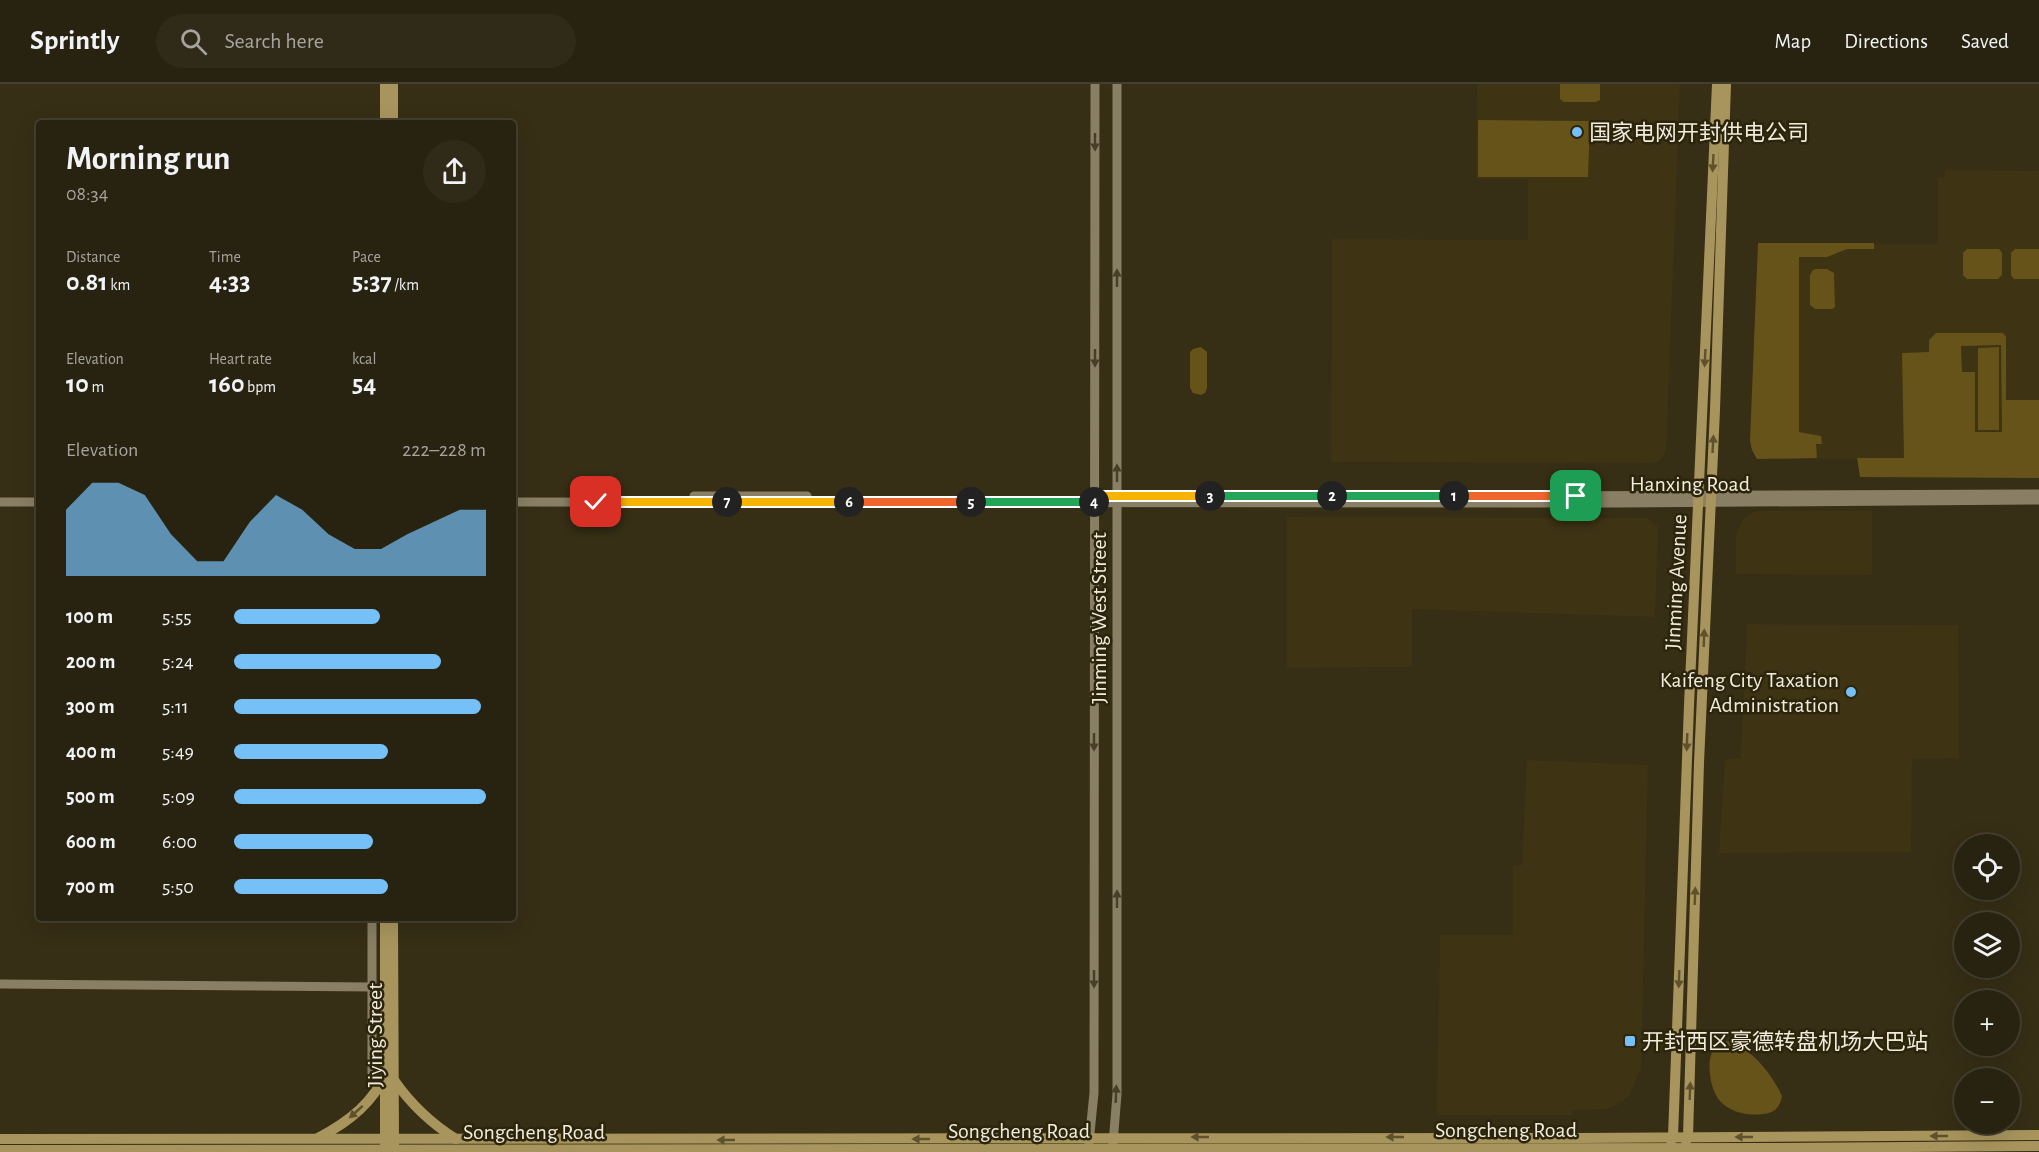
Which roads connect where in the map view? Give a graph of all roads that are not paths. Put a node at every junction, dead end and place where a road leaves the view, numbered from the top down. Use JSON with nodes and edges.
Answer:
{"nodes":[{"id":1,"x":385,"y":84,"type":"edge"},
{"id":2,"x":393,"y":84,"type":"edge"},
{"id":3,"x":1095,"y":84,"type":"edge"},
{"id":4,"x":1117,"y":84,"type":"edge"},
{"id":5,"x":1717,"y":84,"type":"edge"},
{"id":6,"x":1726,"y":84,"type":"edge"},
{"id":7,"x":385,"y":120,"type":"edge"},
{"id":8,"x":393,"y":120,"type":"edge"},
{"id":9,"x":2039,"y":494,"type":"edge"},
{"id":10,"x":0,"y":495,"type":"edge"},
{"id":11,"x":36,"y":495,"type":"edge"},
{"id":12,"x":516,"y":495,"type":"edge"},
{"id":13,"x":1095,"y":499,"type":"junction"},
{"id":14,"x":1118,"y":499,"type":"junction"},
{"id":15,"x":1698,"y":499,"type":"junction"},
{"id":16,"x":1710,"y":499,"type":"junction"},
{"id":17,"x":2039,"y":500,"type":"edge"},
{"id":18,"x":0,"y":502,"type":"edge"},
{"id":19,"x":36,"y":502,"type":"edge"},
{"id":20,"x":516,"y":502,"type":"edge"},
{"id":21,"x":372,"y":921,"type":"edge"},
{"id":22,"x":385,"y":921,"type":"edge"},
{"id":23,"x":393,"y":921,"type":"edge"},
{"id":24,"x":0,"y":984,"type":"edge"},
{"id":25,"x":372,"y":987,"type":"junction"},
{"id":26,"x":386,"y":1082,"type":"junction"},
{"id":27,"x":2039,"y":1135,"type":"edge"},
{"id":28,"x":1114,"y":1137,"type":"junction"},
{"id":29,"x":1673,"y":1137,"type":"junction"},
{"id":30,"x":1688,"y":1137,"type":"junction"},
{"id":31,"x":0,"y":1138,"type":"edge"},
{"id":32,"x":1089,"y":1138,"type":"junction"},
{"id":33,"x":2039,"y":1146,"type":"edge"},
{"id":34,"x":319,"y":1147,"type":"edge"},
{"id":35,"x":389,"y":1147,"type":"edge"},
{"id":36,"x":454,"y":1147,"type":"edge"},
{"id":37,"x":0,"y":1150,"type":"edge"},
{"id":38,"x":1666,"y":1150,"type":"edge"},
{"id":39,"x":1682,"y":1150,"type":"edge"},
{"id":40,"x":1089,"y":1151,"type":"edge"},
{"id":41,"x":1112,"y":1151,"type":"edge"}],
"edges":[{"from":1,"to":7,"type":"main road"},
{"from":2,"to":8,"type":"main road"},
{"from":3,"to":13,"type":"street","name":"Jinming West Street","one_way":true},
{"from":14,"to":4,"type":"street","name":"Jinming West Street","one_way":true},
{"from":5,"to":15,"type":"main road","name":"Jinming Avenue","one_way":true},
{"from":16,"to":6,"type":"main road","name":"Jinming Avenue","one_way":true},
{"from":9,"to":16,"type":"street","name":"Hanxing Road"},
{"from":10,"to":11,"type":"street"},
{"from":12,"to":13,"type":"street","name":"Hanxing Road"},
{"from":13,"to":14,"type":"street","name":"Hanxing Road"},
{"from":13,"to":20,"type":"street","name":"Hanxing Road"},
{"from":13,"to":32,"type":"street","name":"Jinming West Street","one_way":true},
{"from":14,"to":15,"type":"street","name":"Hanxing Road"},
{"from":28,"to":14,"type":"street","name":"Jinming West Street","one_way":true},
{"from":15,"to":16,"type":"street","name":"Hanxing Road"},
{"from":15,"to":29,"type":"main road","name":"Jinming Avenue","one_way":true},
{"from":16,"to":17,"type":"street","name":"Hanxing Road"},
{"from":30,"to":16,"type":"main road","name":"Jinming Avenue","one_way":true},
{"from":18,"to":19,"type":"street"},
{"from":21,"to":25,"type":"street"},
{"from":22,"to":26,"type":"main road","name":"Jiying Street"},
{"from":23,"to":26,"type":"main road","name":"Jiying Street"},
{"from":24,"to":25,"type":"street"},
{"from":25,"to":26,"type":"street"},
{"from":26,"to":34,"type":"main road","one_way":true},
{"from":26,"to":35,"type":"main road","name":"Jiying Street"},
{"from":26,"to":36,"type":"main road"},
{"from":27,"to":30,"type":"main road","name":"Songcheng Road","one_way":true},
{"from":29,"to":28,"type":"main road","name":"Songcheng Road","one_way":true},
{"from":28,"to":32,"type":"main road","name":"Songcheng Road"},
{"from":28,"to":41,"type":"street","name":"Jinming West Street"},
{"from":29,"to":30,"type":"main road","name":"Songcheng Road"},
{"from":29,"to":38,"type":"main road"},
{"from":30,"to":39,"type":"main road","name":"Jinming Avenue"},
{"from":31,"to":34,"type":"main road","name":"Songcheng Road"},
{"from":32,"to":36,"type":"main road","name":"Songcheng Road","one_way":true},
{"from":32,"to":40,"type":"street","name":"Jinming West Street"},
{"from":33,"to":39,"type":"main road","name":"Songcheng Road"},
{"from":34,"to":35,"type":"main road","name":"Songcheng Road"},
{"from":34,"to":37,"type":"main road","name":"Songcheng Road"},
{"from":35,"to":36,"type":"main road","name":"Songcheng Road"},
{"from":36,"to":40,"type":"main road","name":"Songcheng Road"},
{"from":38,"to":39,"type":"main road","name":"Songcheng Road"},
{"from":38,"to":41,"type":"main road","name":"Songcheng Road"},
{"from":40,"to":41,"type":"main road","name":"Songcheng Road"}]}
